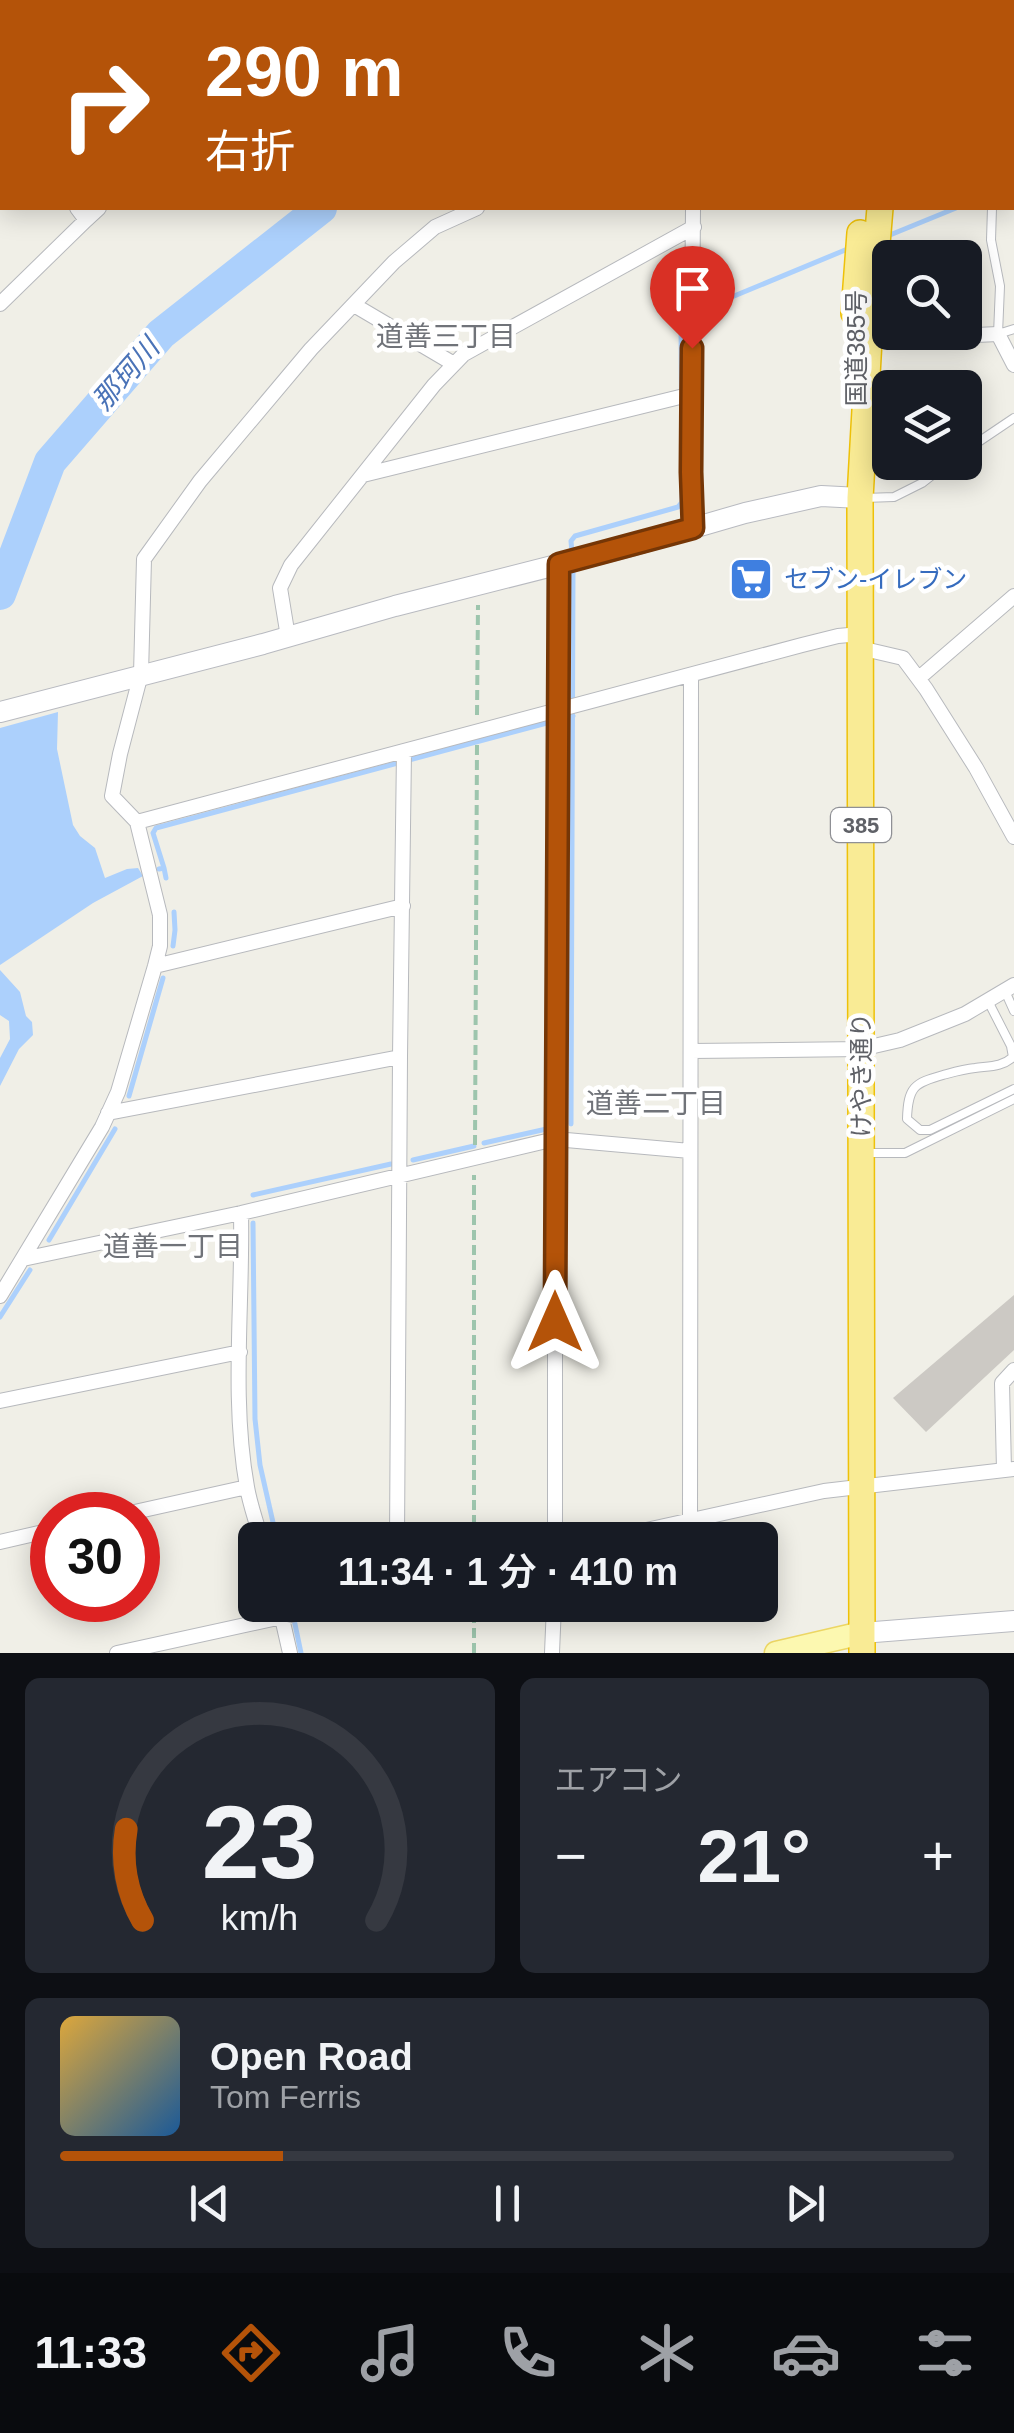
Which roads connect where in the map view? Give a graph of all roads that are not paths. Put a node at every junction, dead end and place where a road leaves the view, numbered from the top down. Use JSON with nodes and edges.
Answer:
{"nodes":[{"id":1,"x":473,"y":210,"type":"edge"},
{"id":2,"x":693,"y":210,"type":"edge"},
{"id":3,"x":863,"y":210,"type":"edge"},
{"id":4,"x":880,"y":210,"type":"edge"},
{"id":5,"x":992,"y":210,"type":"edge"},
{"id":6,"x":81,"y":214,"type":"edge"},
{"id":7,"x":694,"y":227,"type":"junction"},
{"id":8,"x":0,"y":304,"type":"edge"},
{"id":9,"x":354,"y":305,"type":"junction"},
{"id":10,"x":1014,"y":330,"type":"edge"},
{"id":11,"x":998,"y":334,"type":"junction"},
{"id":12,"x":869,"y":340,"type":"junction"},
{"id":13,"x":454,"y":364,"type":"junction"},
{"id":14,"x":1014,"y":365,"type":"edge"},
{"id":15,"x":692,"y":394,"type":"junction"},
{"id":16,"x":1014,"y":418,"type":"edge"},
{"id":17,"x":982,"y":440,"type":"edge"},
{"id":18,"x":363,"y":475,"type":"junction"},
{"id":19,"x":926,"y":480,"type":"edge"},
{"id":20,"x":860,"y":498,"type":"junction"},
{"id":21,"x":693,"y":528,"type":"junction"},
{"id":22,"x":559,"y":564,"type":"junction"},
{"id":23,"x":1014,"y":596,"type":"edge"},
{"id":24,"x":288,"y":637,"type":"junction"},
{"id":25,"x":860,"y":641,"type":"junction"},
{"id":26,"x":136,"y":676,"type":"junction"},
{"id":27,"x":692,"y":676,"type":"junction"},
{"id":28,"x":919,"y":678,"type":"junction"},
{"id":29,"x":558,"y":710,"type":"junction"},
{"id":30,"x":0,"y":712,"type":"edge"},
{"id":31,"x":404,"y":751,"type":"junction"},
{"id":32,"x":138,"y":822,"type":"junction"},
{"id":33,"x":1014,"y":838,"type":"edge"},
{"id":34,"x":403,"y":906,"type":"junction"},
{"id":35,"x":156,"y":966,"type":"junction"},
{"id":36,"x":1011,"y":988,"type":"edge"},
{"id":37,"x":988,"y":1000,"type":"junction"},
{"id":38,"x":1014,"y":1011,"type":"edge"},
{"id":39,"x":862,"y":1049,"type":"junction"},
{"id":40,"x":691,"y":1051,"type":"junction"},
{"id":41,"x":400,"y":1057,"type":"junction"},
{"id":42,"x":1014,"y":1089,"type":"edge"},
{"id":43,"x":1014,"y":1098,"type":"edge"},
{"id":44,"x":108,"y":1114,"type":"junction"},
{"id":45,"x":955,"y":1128,"type":"junction"},
{"id":46,"x":920,"y":1130,"type":"junction"},
{"id":47,"x":930,"y":1130,"type":"junction"},
{"id":48,"x":555,"y":1139,"type":"junction"},
{"id":49,"x":690,"y":1151,"type":"junction"},
{"id":50,"x":860,"y":1153,"type":"junction"},
{"id":51,"x":905,"y":1153,"type":"junction"},
{"id":52,"x":400,"y":1176,"type":"junction"},
{"id":53,"x":241,"y":1213,"type":"junction"},
{"id":54,"x":23,"y":1260,"type":"junction"},
{"id":55,"x":0,"y":1296,"type":"edge"},
{"id":56,"x":240,"y":1352,"type":"junction"},
{"id":57,"x":1014,"y":1370,"type":"edge"},
{"id":58,"x":0,"y":1401,"type":"edge"},
{"id":59,"x":1009,"y":1470,"type":"edge"},
{"id":60,"x":247,"y":1487,"type":"junction"},
{"id":61,"x":861,"y":1488,"type":"junction"},
{"id":62,"x":160,"y":1506,"type":"edge"},
{"id":63,"x":690,"y":1521,"type":"junction"},
{"id":64,"x":256,"y":1522,"type":"edge"},
{"id":65,"x":398,"y":1522,"type":"edge"},
{"id":66,"x":555,"y":1522,"type":"edge"},
{"id":67,"x":685,"y":1522,"type":"edge"},
{"id":68,"x":30,"y":1535,"type":"edge"},
{"id":69,"x":0,"y":1542,"type":"edge"},
{"id":70,"x":238,"y":1622,"type":"edge"},
{"id":71,"x":283,"y":1622,"type":"edge"},
{"id":72,"x":553,"y":1622,"type":"edge"},
{"id":73,"x":1014,"y":1622,"type":"edge"},
{"id":74,"x":862,"y":1643,"type":"edge"},
{"id":75,"x":117,"y":1653,"type":"edge"},
{"id":76,"x":290,"y":1653,"type":"edge"},
{"id":77,"x":552,"y":1653,"type":"edge"},
{"id":78,"x":776,"y":1653,"type":"edge"}],
"edges":[{"from":1,"to":9,"type":"street"},
{"from":2,"to":7,"type":"street"},
{"from":3,"to":20,"type":"highway","name":"国道385号","number":"385"},
{"from":4,"to":12,"type":"highway","name":"国道385号","number":"385"},
{"from":5,"to":11,"type":"lane"},
{"from":6,"to":8,"type":"street"},
{"from":7,"to":13,"type":"street"},
{"from":7,"to":15,"type":"street"},
{"from":9,"to":13,"type":"street"},
{"from":9,"to":26,"type":"street"},
{"from":10,"to":11,"type":"lane"},
{"from":11,"to":12,"type":"street"},
{"from":11,"to":14,"type":"street"},
{"from":12,"to":20,"type":"highway","name":"国道385号","number":"385"},
{"from":13,"to":18,"type":"street"},
{"from":15,"to":18,"type":"street"},
{"from":15,"to":21,"type":"street"},
{"from":16,"to":17,"type":"lane"},
{"from":18,"to":24,"type":"street"},
{"from":19,"to":20,"type":"lane"},
{"from":20,"to":21,"type":"street"},
{"from":20,"to":25,"type":"highway","name":"けやき通り","number":"385"},
{"from":21,"to":22,"type":"street"},
{"from":22,"to":24,"type":"street"},
{"from":22,"to":29,"type":"street"},
{"from":23,"to":28,"type":"street"},
{"from":24,"to":26,"type":"street"},
{"from":25,"to":27,"type":"street"},
{"from":25,"to":28,"type":"street"},
{"from":25,"to":39,"type":"highway","name":"けやき通り","number":"385"},
{"from":26,"to":30,"type":"street"},
{"from":26,"to":32,"type":"street"},
{"from":27,"to":29,"type":"street"},
{"from":27,"to":40,"type":"street"},
{"from":28,"to":33,"type":"street"},
{"from":29,"to":31,"type":"street"},
{"from":29,"to":48,"type":"street"},
{"from":31,"to":32,"type":"street"},
{"from":31,"to":34,"type":"street"},
{"from":32,"to":35,"type":"street"},
{"from":34,"to":35,"type":"street"},
{"from":34,"to":41,"type":"street"},
{"from":35,"to":44,"type":"street"},
{"from":36,"to":37,"type":"street"},
{"from":36,"to":38,"type":"lane"},
{"from":37,"to":39,"type":"street"},
{"from":37,"to":46,"type":"lane"},
{"from":39,"to":40,"type":"street"},
{"from":39,"to":50,"type":"highway","name":"けやき通り","number":"385"},
{"from":40,"to":49,"type":"street"},
{"from":41,"to":44,"type":"street"},
{"from":41,"to":52,"type":"street"},
{"from":42,"to":47,"type":"lane"},
{"from":43,"to":45,"type":"lane"},
{"from":44,"to":54,"type":"street"},
{"from":45,"to":47,"type":"lane"},
{"from":45,"to":51,"type":"lane"},
{"from":46,"to":47,"type":"lane"},
{"from":46,"to":51,"type":"lane"},
{"from":48,"to":49,"type":"street"},
{"from":48,"to":52,"type":"street"},
{"from":48,"to":66,"type":"street"},
{"from":49,"to":63,"type":"street"},
{"from":50,"to":51,"type":"lane"},
{"from":50,"to":61,"type":"highway","name":"けやき通り","number":"385"},
{"from":52,"to":53,"type":"street"},
{"from":52,"to":65,"type":"street"},
{"from":53,"to":54,"type":"street"},
{"from":53,"to":56,"type":"street"},
{"from":54,"to":55,"type":"street"},
{"from":56,"to":58,"type":"street"},
{"from":56,"to":60,"type":"street"},
{"from":57,"to":59,"type":"street"},
{"from":59,"to":61,"type":"street"},
{"from":60,"to":62,"type":"street"},
{"from":60,"to":64,"type":"street"},
{"from":61,"to":63,"type":"street"},
{"from":61,"to":74,"type":"highway","name":"けやき通り","number":"385"},
{"from":63,"to":67,"type":"street"},
{"from":68,"to":69,"type":"street"},
{"from":70,"to":75,"type":"street"},
{"from":71,"to":76,"type":"street"},
{"from":72,"to":77,"type":"street"},
{"from":73,"to":74,"type":"street"},
{"from":74,"to":78,"type":"main road"}]}
